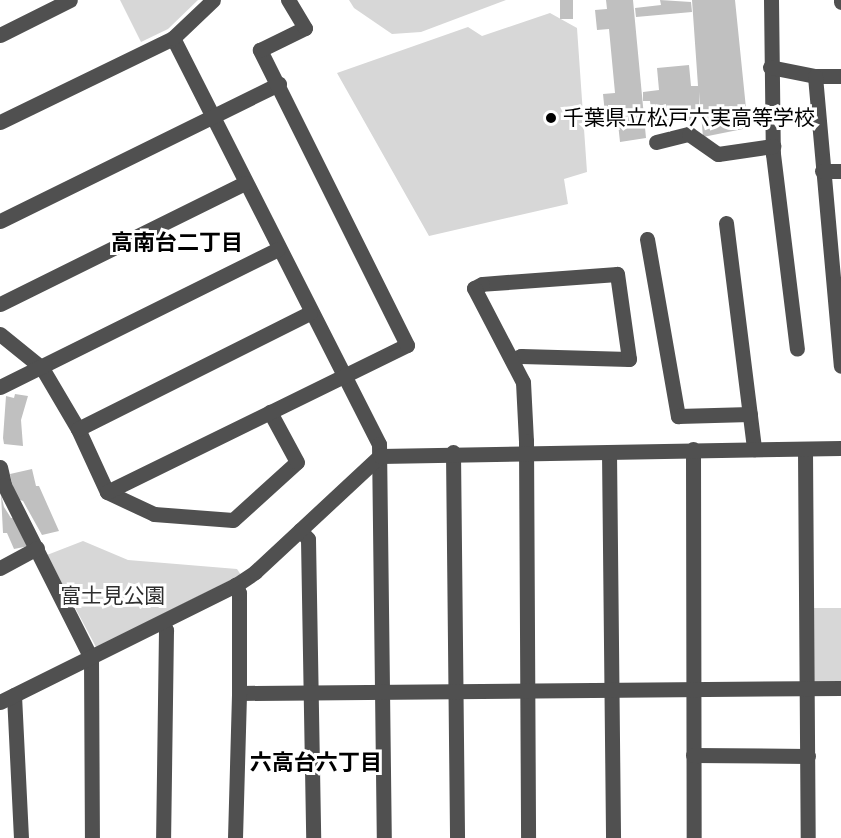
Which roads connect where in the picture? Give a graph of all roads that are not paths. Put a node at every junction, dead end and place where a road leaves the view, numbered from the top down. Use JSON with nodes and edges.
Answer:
{"nodes":[{"id":1,"x":70,"y":0,"type":"edge"},
{"id":2,"x":213,"y":0,"type":"edge"},
{"id":3,"x":288,"y":0,"type":"edge"},
{"id":4,"x":771,"y":0,"type":"edge"},
{"id":5,"x":0,"y":36,"type":"edge"},
{"id":6,"x":173,"y":38,"type":"junction"},
{"id":7,"x":770,"y":67,"type":"junction"},
{"id":8,"x":815,"y":76,"type":"junction"},
{"id":9,"x":841,"y":76,"type":"edge"},
{"id":10,"x":279,"y":84,"type":"junction"},
{"id":11,"x":211,"y":117,"type":"junction"},
{"id":12,"x":0,"y":122,"type":"edge"},
{"id":13,"x":656,"y":142,"type":"dead end"},
{"id":14,"x":773,"y":146,"type":"junction"},
{"id":15,"x":822,"y":171,"type":"junction"},
{"id":16,"x":841,"y":171,"type":"edge"},
{"id":17,"x":245,"y":183,"type":"junction"},
{"id":18,"x":0,"y":221,"type":"edge"},
{"id":19,"x":726,"y":223,"type":"dead end"},
{"id":20,"x":647,"y":238,"type":"dead end"},
{"id":21,"x":278,"y":249,"type":"junction"},
{"id":22,"x":837,"y":263,"type":"edge"},
{"id":23,"x":0,"y":304,"type":"edge"},
{"id":24,"x":310,"y":313,"type":"junction"},
{"id":25,"x":0,"y":334,"type":"edge"},
{"id":26,"x":797,"y":349,"type":"dead end"},
{"id":27,"x":841,"y":358,"type":"edge"},
{"id":28,"x":512,"y":360,"type":"junction"},
{"id":29,"x":42,"y":368,"type":"junction"},
{"id":30,"x":344,"y":374,"type":"junction"},
{"id":31,"x":0,"y":387,"type":"edge"},
{"id":32,"x":270,"y":412,"type":"junction"},
{"id":33,"x":750,"y":414,"type":"junction"},
{"id":34,"x":78,"y":429,"type":"junction"},
{"id":35,"x":841,"y":448,"type":"edge"},
{"id":36,"x":693,"y":449,"type":"junction"},
{"id":37,"x":754,"y":449,"type":"junction"},
{"id":38,"x":806,"y":450,"type":"junction"},
{"id":39,"x":526,"y":451,"type":"junction"},
{"id":40,"x":453,"y":452,"type":"junction"},
{"id":41,"x":609,"y":452,"type":"junction"},
{"id":42,"x":380,"y":456,"type":"junction"},
{"id":43,"x":0,"y":467,"type":"edge"},
{"id":44,"x":107,"y":492,"type":"junction"},
{"id":45,"x":300,"y":530,"type":"junction"},
{"id":46,"x":37,"y":548,"type":"junction"},
{"id":47,"x":2,"y":563,"type":"edge"},
{"id":48,"x":236,"y":585,"type":"junction"},
{"id":49,"x":163,"y":623,"type":"junction"},
{"id":50,"x":91,"y":658,"type":"junction"},
{"id":51,"x":807,"y":688,"type":"junction"},
{"id":52,"x":841,"y":688,"type":"edge"},
{"id":53,"x":528,"y":690,"type":"junction"},
{"id":54,"x":610,"y":690,"type":"junction"},
{"id":55,"x":692,"y":690,"type":"junction"},
{"id":56,"x":382,"y":692,"type":"junction"},
{"id":57,"x":456,"y":692,"type":"junction"},
{"id":58,"x":239,"y":693,"type":"junction"},
{"id":59,"x":310,"y":693,"type":"junction"},
{"id":60,"x":15,"y":695,"type":"junction"},
{"id":61,"x":0,"y":702,"type":"edge"},
{"id":62,"x":693,"y":755,"type":"junction"},
{"id":63,"x":808,"y":756,"type":"junction"},
{"id":64,"x":21,"y":838,"type":"edge"},
{"id":65,"x":92,"y":838,"type":"edge"},
{"id":66,"x":163,"y":838,"type":"edge"},
{"id":67,"x":235,"y":838,"type":"edge"},
{"id":68,"x":313,"y":838,"type":"edge"},
{"id":69,"x":384,"y":838,"type":"edge"},
{"id":70,"x":457,"y":838,"type":"edge"},
{"id":71,"x":528,"y":838,"type":"edge"},
{"id":72,"x":613,"y":838,"type":"edge"},
{"id":73,"x":694,"y":838,"type":"edge"},
{"id":74,"x":808,"y":838,"type":"edge"}],
"edges":[{"from":1,"to":5,"type":"street"},
{"from":2,"to":6,"type":"street"},
{"from":3,"to":10,"type":"street"},
{"from":4,"to":7,"type":"street"},
{"from":6,"to":11,"type":"street"},
{"from":6,"to":12,"type":"street"},
{"from":7,"to":8,"type":"street"},
{"from":7,"to":14,"type":"street"},
{"from":8,"to":9,"type":"street"},
{"from":8,"to":15,"type":"street"},
{"from":10,"to":11,"type":"street"},
{"from":10,"to":30,"type":"street"},
{"from":11,"to":17,"type":"street"},
{"from":11,"to":18,"type":"street"},
{"from":13,"to":14,"type":"street"},
{"from":14,"to":26,"type":"street"},
{"from":15,"to":16,"type":"street"},
{"from":15,"to":22,"type":"street"},
{"from":17,"to":21,"type":"street"},
{"from":17,"to":23,"type":"street"},
{"from":19,"to":33,"type":"street"},
{"from":20,"to":33,"type":"street"},
{"from":21,"to":24,"type":"street"},
{"from":21,"to":29,"type":"street"},
{"from":22,"to":27,"type":"street"},
{"from":24,"to":30,"type":"street"},
{"from":24,"to":34,"type":"street"},
{"from":25,"to":29,"type":"street"},
{"from":28,"to":28,"type":"street"},
{"from":28,"to":39,"type":"street"},
{"from":29,"to":31,"type":"street"},
{"from":29,"to":34,"type":"street"},
{"from":30,"to":32,"type":"street"},
{"from":30,"to":42,"type":"street"},
{"from":32,"to":44,"type":"street"},
{"from":32,"to":44,"type":"street"},
{"from":33,"to":37,"type":"street"},
{"from":34,"to":44,"type":"street"},
{"from":35,"to":38,"type":"street"},
{"from":36,"to":37,"type":"street"},
{"from":36,"to":41,"type":"street"},
{"from":36,"to":55,"type":"street"},
{"from":37,"to":38,"type":"street"},
{"from":38,"to":51,"type":"street"},
{"from":39,"to":40,"type":"street"},
{"from":39,"to":41,"type":"street"},
{"from":39,"to":53,"type":"street"},
{"from":40,"to":42,"type":"street"},
{"from":40,"to":57,"type":"street"},
{"from":41,"to":54,"type":"street"},
{"from":42,"to":45,"type":"street"},
{"from":42,"to":56,"type":"street"},
{"from":43,"to":46,"type":"street"},
{"from":45,"to":48,"type":"street"},
{"from":45,"to":59,"type":"street"},
{"from":46,"to":47,"type":"street"},
{"from":46,"to":50,"type":"street"},
{"from":48,"to":49,"type":"street"},
{"from":48,"to":58,"type":"street"},
{"from":49,"to":50,"type":"street"},
{"from":49,"to":66,"type":"street"},
{"from":50,"to":60,"type":"street"},
{"from":50,"to":65,"type":"street"},
{"from":51,"to":52,"type":"street"},
{"from":51,"to":55,"type":"street"},
{"from":51,"to":63,"type":"street"},
{"from":53,"to":54,"type":"street"},
{"from":53,"to":57,"type":"street"},
{"from":53,"to":71,"type":"street"},
{"from":54,"to":55,"type":"street"},
{"from":54,"to":72,"type":"street"},
{"from":55,"to":62,"type":"street"},
{"from":56,"to":57,"type":"street"},
{"from":56,"to":59,"type":"street"},
{"from":56,"to":69,"type":"street"},
{"from":57,"to":70,"type":"street"},
{"from":58,"to":59,"type":"street"},
{"from":58,"to":67,"type":"street"},
{"from":59,"to":68,"type":"street"},
{"from":60,"to":61,"type":"street"},
{"from":60,"to":64,"type":"street"},
{"from":62,"to":63,"type":"street"},
{"from":62,"to":73,"type":"street"},
{"from":63,"to":74,"type":"street"}]}
